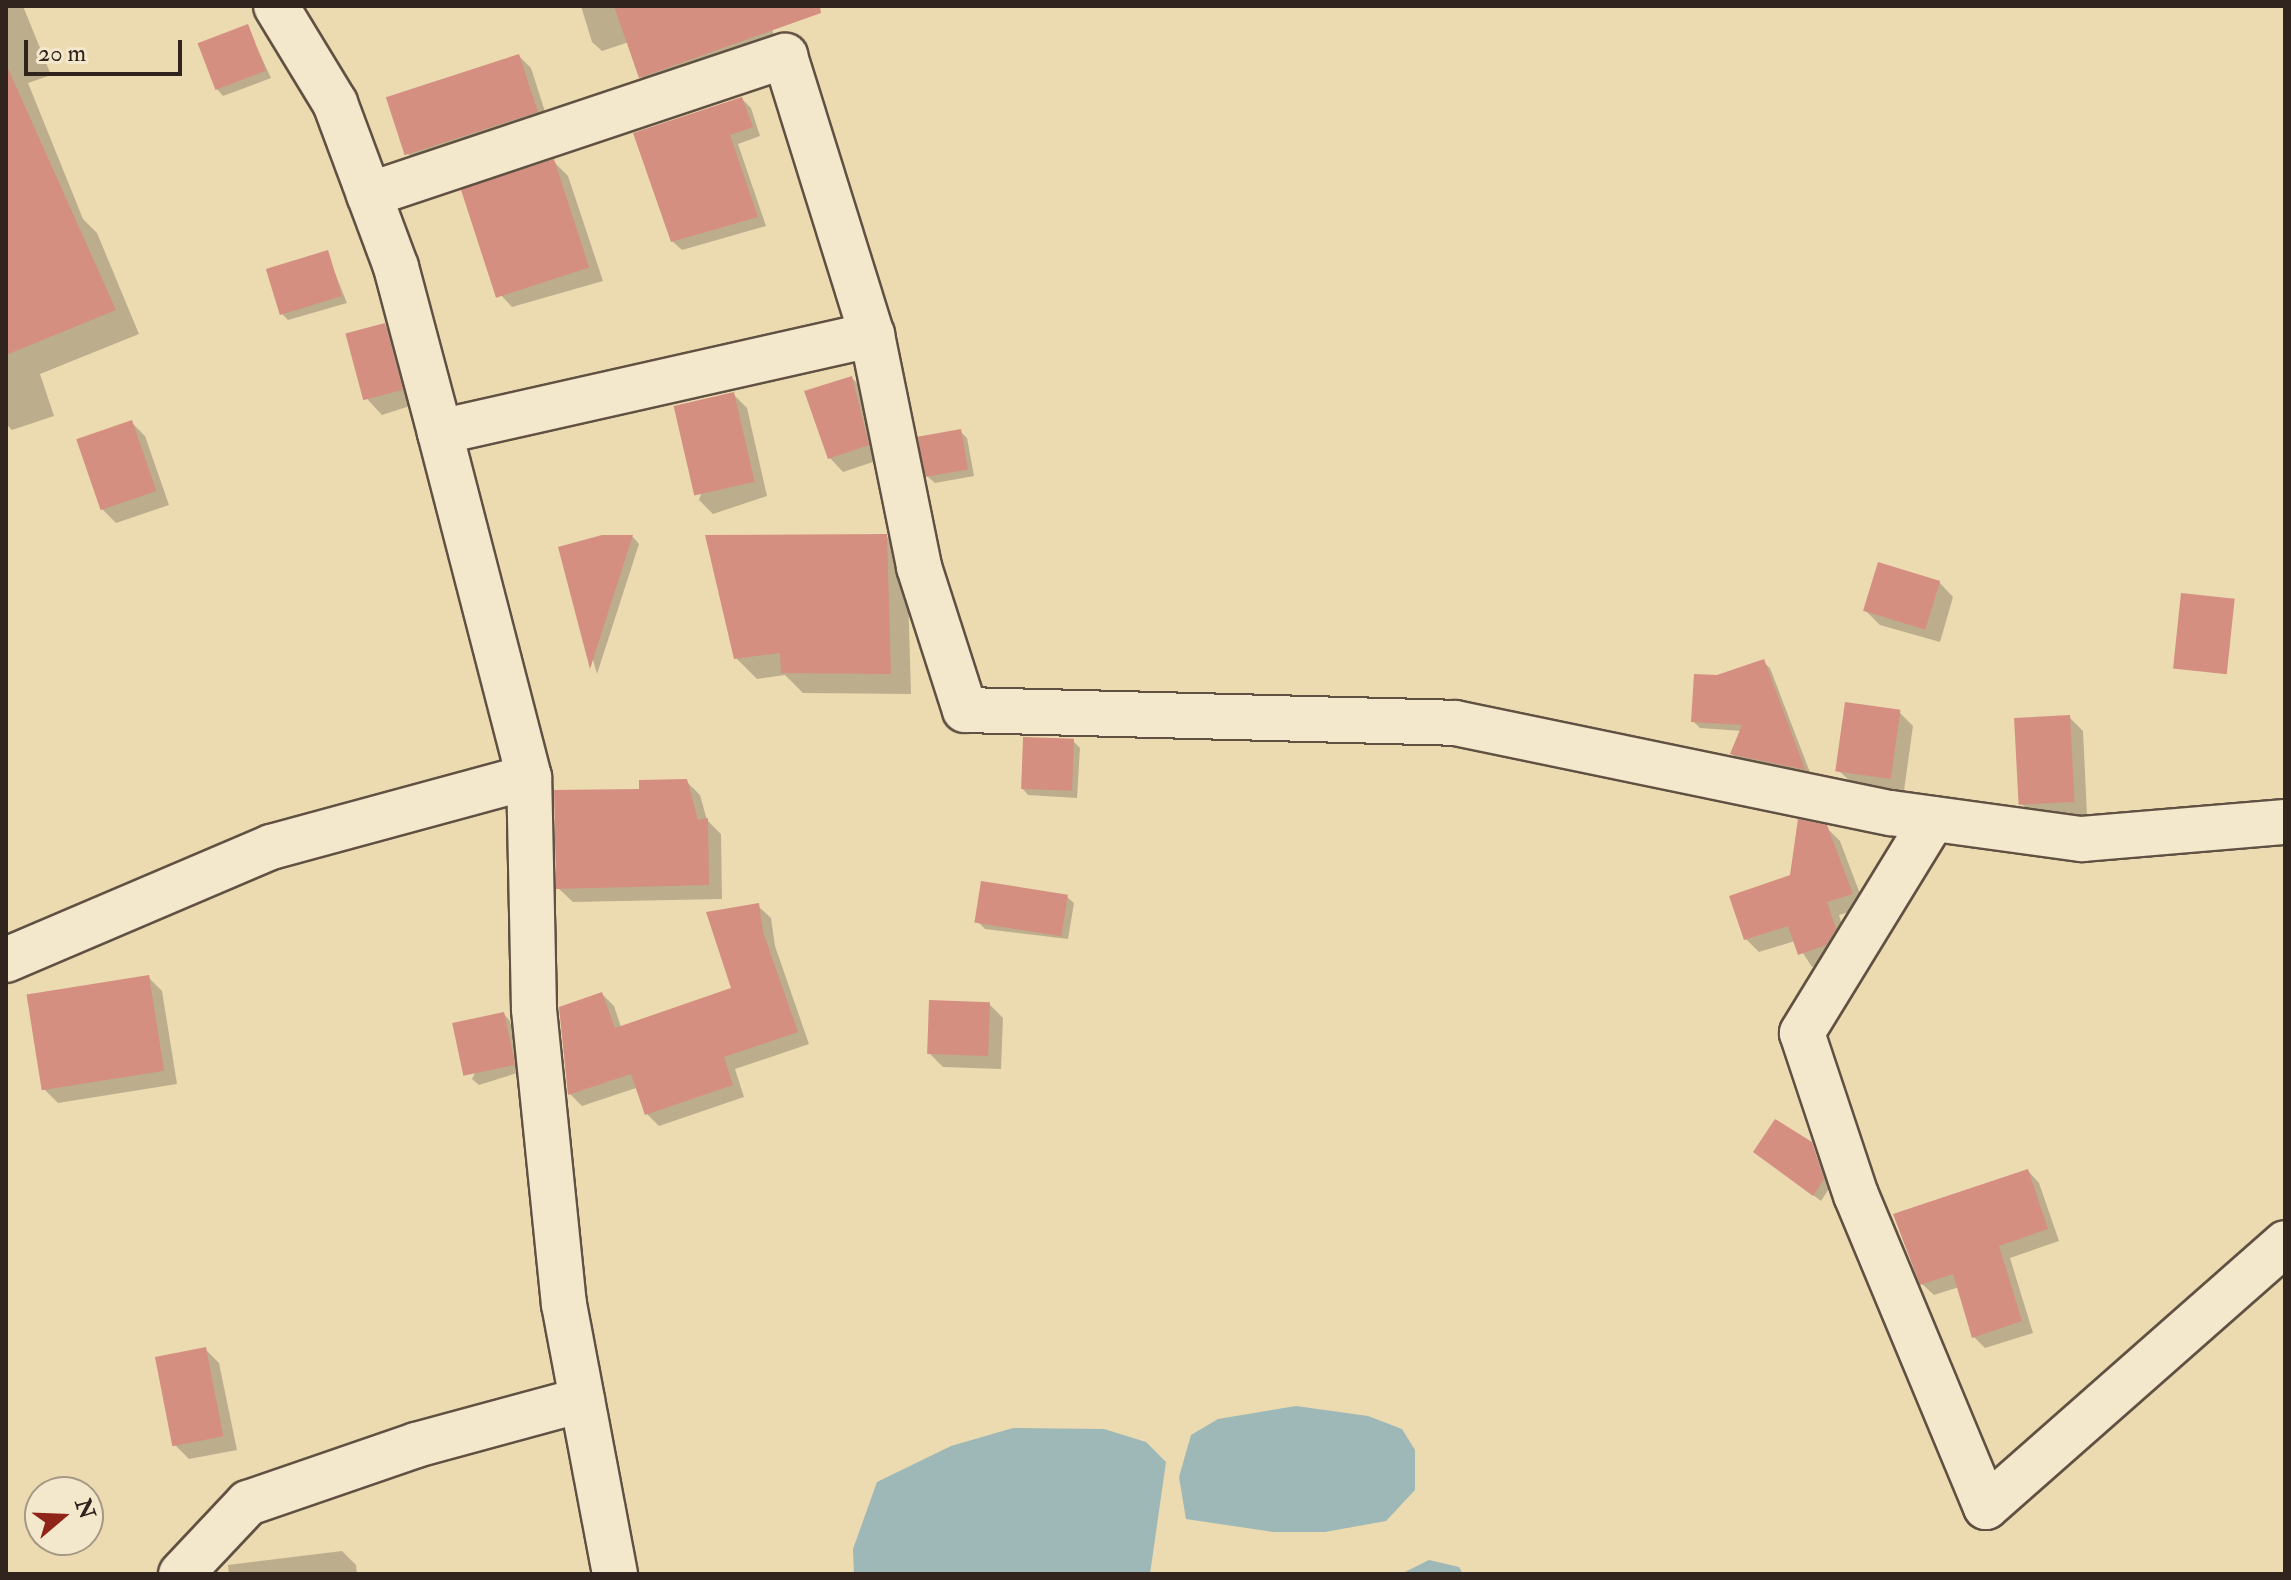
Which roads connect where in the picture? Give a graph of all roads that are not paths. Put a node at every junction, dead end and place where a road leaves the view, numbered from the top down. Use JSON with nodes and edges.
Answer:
{"nodes":[{"id":1,"x":276,"y":6,"type":"edge"},
{"id":2,"x":369,"y":195,"type":"junction"},
{"id":3,"x":872,"y":335,"type":"junction"},
{"id":4,"x":440,"y":432,"type":"junction"},
{"id":5,"x":529,"y":777,"type":"junction"},
{"id":6,"x":1933,"y":819,"type":"junction"},
{"id":7,"x":2285,"y":822,"type":"edge"},
{"id":8,"x":6,"y":960,"type":"edge"},
{"id":9,"x":2285,"y":1243,"type":"edge"},
{"id":10,"x":582,"y":1400,"type":"junction"},
{"id":11,"x":181,"y":1574,"type":"edge"},
{"id":12,"x":615,"y":1574,"type":"edge"}],
"edges":[{"from":1,"to":2,"type":"street"},
{"from":2,"to":3,"type":"street"},
{"from":2,"to":4,"type":"street"},
{"from":3,"to":4,"type":"street"},
{"from":3,"to":6,"type":"street"},
{"from":4,"to":5,"type":"street"},
{"from":5,"to":8,"type":"street"},
{"from":5,"to":10,"type":"street"},
{"from":6,"to":7,"type":"street"},
{"from":6,"to":9,"type":"street"},
{"from":10,"to":11,"type":"street"},
{"from":10,"to":12,"type":"street"}]}
